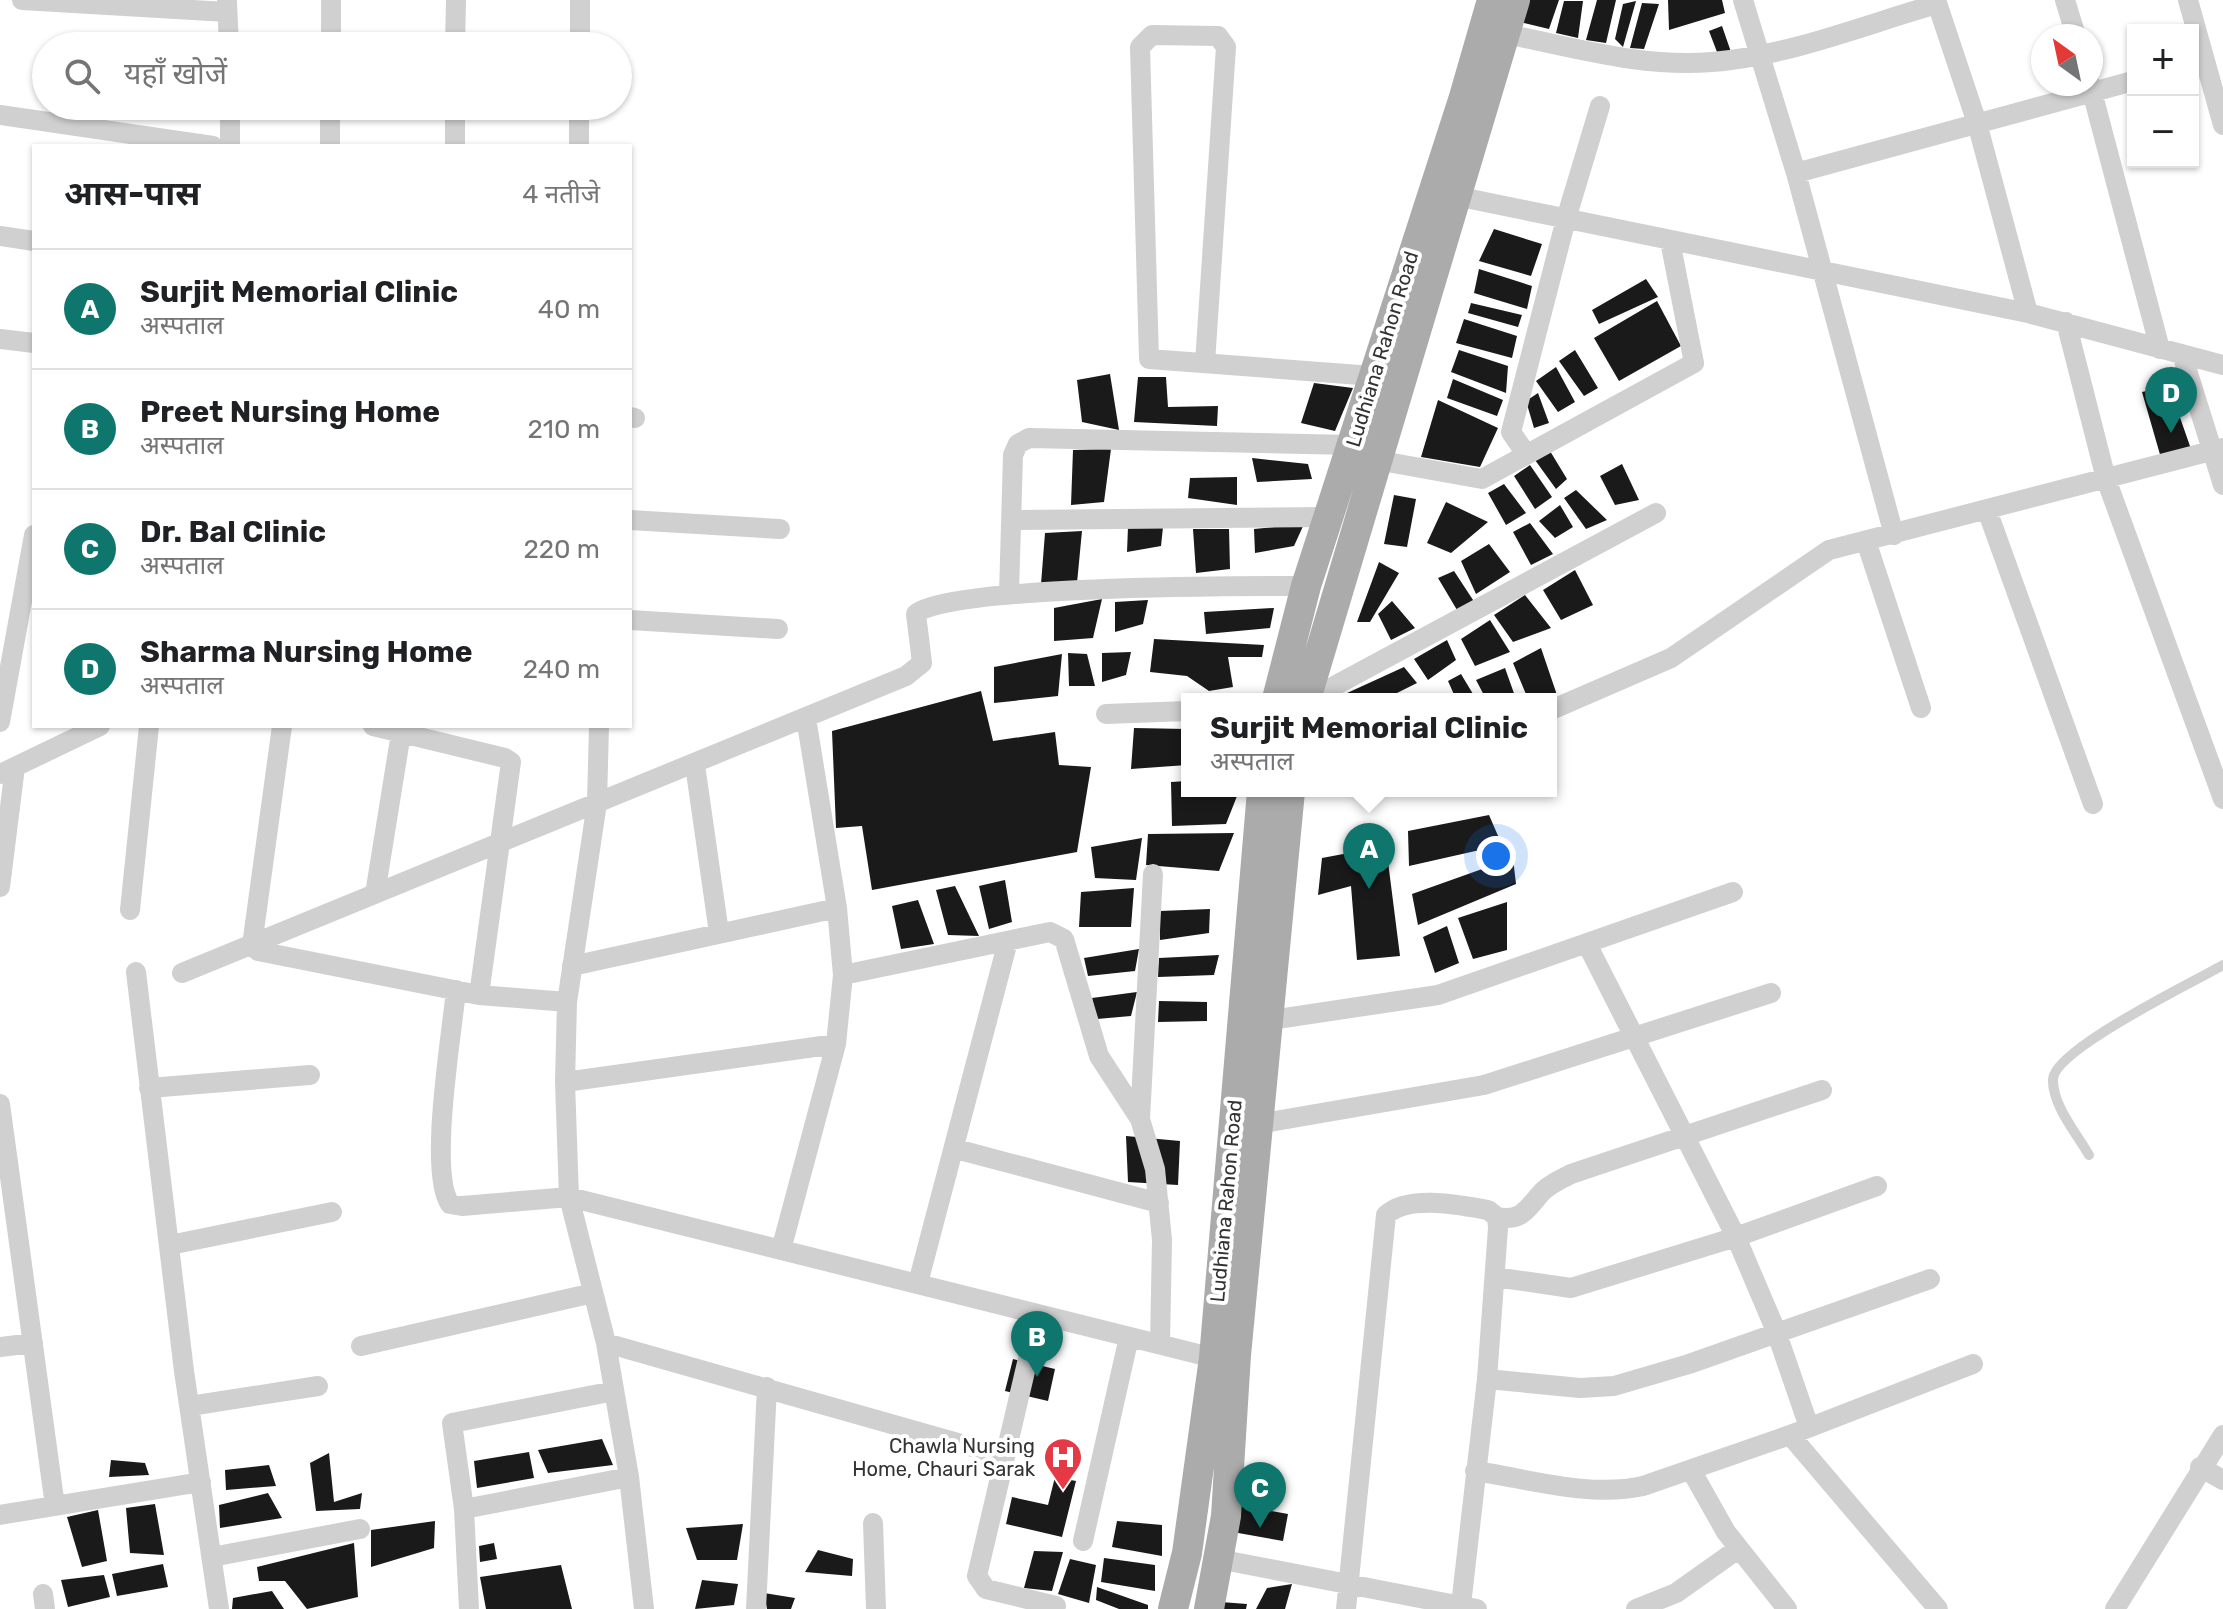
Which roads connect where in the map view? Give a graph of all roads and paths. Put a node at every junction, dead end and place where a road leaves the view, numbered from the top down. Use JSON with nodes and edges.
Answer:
{"nodes":[{"id":1,"x":22,"y":0,"type":"edge"},
{"id":2,"x":331,"y":0,"type":"edge"},
{"id":3,"x":456,"y":0,"type":"edge"},
{"id":4,"x":580,"y":0,"type":"edge"},
{"id":5,"x":1492,"y":0,"type":"edge"},
{"id":6,"x":1515,"y":0,"type":"edge"},
{"id":7,"x":1743,"y":0,"type":"edge"},
{"id":8,"x":2065,"y":0,"type":"edge"},
{"id":9,"x":2188,"y":0,"type":"edge"},
{"id":10,"x":1937,"y":2,"type":"edge"},
{"id":11,"x":227,"y":6,"type":"edge"},
{"id":12,"x":2072,"y":24,"type":"edge"},
{"id":13,"x":228,"y":32,"type":"edge"},
{"id":14,"x":331,"y":32,"type":"edge"},
{"id":15,"x":455,"y":32,"type":"edge"},
{"id":16,"x":580,"y":32,"type":"edge"},
{"id":17,"x":1505,"y":34,"type":"junction"},
{"id":18,"x":1759,"y":55,"type":"junction"},
{"id":19,"x":2207,"y":61,"type":"edge"},
{"id":20,"x":2127,"y":82,"type":"edge"},
{"id":21,"x":2103,"y":86,"type":"edge"},
{"id":22,"x":2066,"y":96,"type":"edge"},
{"id":23,"x":2094,"y":96,"type":"edge"},
{"id":24,"x":1600,"y":106,"type":"dead end"},
{"id":25,"x":0,"y":115,"type":"edge"},
{"id":26,"x":32,"y":120,"type":"edge"},
{"id":27,"x":34,"y":120,"type":"edge"},
{"id":28,"x":230,"y":120,"type":"edge"},
{"id":29,"x":330,"y":120,"type":"edge"},
{"id":30,"x":455,"y":120,"type":"edge"},
{"id":31,"x":579,"y":120,"type":"edge"},
{"id":32,"x":1977,"y":123,"type":"junction"},
{"id":33,"x":2223,"y":125,"type":"edge"},
{"id":34,"x":199,"y":144,"type":"edge"},
{"id":35,"x":230,"y":144,"type":"edge"},
{"id":36,"x":330,"y":144,"type":"edge"},
{"id":37,"x":455,"y":144,"type":"edge"},
{"id":38,"x":579,"y":144,"type":"edge"},
{"id":39,"x":1796,"y":173,"type":"junction"},
{"id":40,"x":1445,"y":194,"type":"junction"},
{"id":41,"x":1566,"y":219,"type":"junction"},
{"id":42,"x":0,"y":236,"type":"edge"},
{"id":43,"x":32,"y":241,"type":"edge"},
{"id":44,"x":1670,"y":241,"type":"junction"},
{"id":45,"x":1823,"y":270,"type":"junction"},
{"id":46,"x":2028,"y":313,"type":"junction"},
{"id":47,"x":2066,"y":322,"type":"junction"},
{"id":48,"x":0,"y":339,"type":"edge"},
{"id":49,"x":32,"y":343,"type":"edge"},
{"id":50,"x":2160,"y":349,"type":"junction"},
{"id":51,"x":2182,"y":354,"type":"junction"},
{"id":52,"x":1205,"y":363,"type":"junction"},
{"id":53,"x":2223,"y":365,"type":"edge"},
{"id":54,"x":1373,"y":376,"type":"junction"},
{"id":55,"x":2216,"y":450,"type":"edge"},
{"id":56,"x":1364,"y":452,"type":"junction"},
{"id":57,"x":1526,"y":454,"type":"junction"},
{"id":58,"x":2106,"y":479,"type":"junction"},
{"id":59,"x":2223,"y":485,"type":"edge"},
{"id":60,"x":1987,"y":510,"type":"junction"},
{"id":61,"x":1656,"y":513,"type":"dead end"},
{"id":62,"x":1328,"y":517,"type":"junction"},
{"id":63,"x":632,"y":520,"type":"edge"},
{"id":64,"x":1011,"y":520,"type":"junction"},
{"id":65,"x":780,"y":529,"type":"dead end"},
{"id":66,"x":1894,"y":535,"type":"junction"},
{"id":67,"x":1866,"y":541,"type":"junction"},
{"id":68,"x":32,"y":546,"type":"edge"},
{"id":69,"x":1306,"y":586,"type":"junction"},
{"id":70,"x":1009,"y":594,"type":"junction"},
{"id":71,"x":632,"y":620,"type":"edge"},
{"id":72,"x":778,"y":629,"type":"dead end"},
{"id":73,"x":1279,"y":693,"type":"edge"},
{"id":74,"x":1309,"y":693,"type":"edge"},
{"id":75,"x":1319,"y":693,"type":"edge"},
{"id":76,"x":1557,"y":707,"type":"edge"},
{"id":77,"x":1921,"y":708,"type":"dead end"},
{"id":78,"x":1181,"y":711,"type":"edge"},
{"id":79,"x":1106,"y":714,"type":"dead end"},
{"id":80,"x":806,"y":718,"type":"junction"},
{"id":81,"x":0,"y":722,"type":"edge"},
{"id":82,"x":96,"y":728,"type":"edge"},
{"id":83,"x":149,"y":728,"type":"edge"},
{"id":84,"x":282,"y":728,"type":"edge"},
{"id":85,"x":381,"y":728,"type":"edge"},
{"id":86,"x":599,"y":728,"type":"edge"},
{"id":87,"x":401,"y":733,"type":"junction"},
{"id":88,"x":695,"y":765,"type":"junction"},
{"id":89,"x":7,"y":770,"type":"edge"},
{"id":90,"x":1262,"y":797,"type":"edge"},
{"id":91,"x":1289,"y":797,"type":"edge"},
{"id":92,"x":2223,"y":799,"type":"edge"},
{"id":93,"x":597,"y":803,"type":"junction"},
{"id":94,"x":2093,"y":804,"type":"dead end"},
{"id":95,"x":500,"y":843,"type":"junction"},
{"id":96,"x":1153,"y":874,"type":"dead end"},
{"id":97,"x":0,"y":887,"type":"edge"},
{"id":98,"x":1733,"y":892,"type":"dead end"},
{"id":99,"x":375,"y":894,"type":"junction"},
{"id":100,"x":837,"y":908,"type":"junction"},
{"id":101,"x":130,"y":910,"type":"dead end"},
{"id":102,"x":719,"y":933,"type":"junction"},
{"id":103,"x":1008,"y":941,"type":"junction"},
{"id":104,"x":1587,"y":944,"type":"junction"},
{"id":105,"x":254,"y":945,"type":"junction"},
{"id":106,"x":2223,"y":965,"type":"edge"},
{"id":107,"x":572,"y":966,"type":"junction"},
{"id":108,"x":136,"y":972,"type":"dead end"},
{"id":109,"x":182,"y":973,"type":"dead end"},
{"id":110,"x":843,"y":975,"type":"junction"},
{"id":111,"x":456,"y":990,"type":"junction"},
{"id":112,"x":1771,"y":993,"type":"dead end"},
{"id":113,"x":479,"y":995,"type":"junction"},
{"id":114,"x":567,"y":1002,"type":"junction"},
{"id":115,"x":1255,"y":1022,"type":"junction"},
{"id":116,"x":1632,"y":1038,"type":"junction"},
{"id":117,"x":836,"y":1044,"type":"junction"},
{"id":118,"x":310,"y":1075,"type":"dead end"},
{"id":119,"x":565,"y":1082,"type":"junction"},
{"id":120,"x":149,"y":1088,"type":"junction"},
{"id":121,"x":1822,"y":1090,"type":"dead end"},
{"id":122,"x":0,"y":1104,"type":"edge"},
{"id":123,"x":1140,"y":1119,"type":"junction"},
{"id":124,"x":1258,"y":1124,"type":"junction"},
{"id":125,"x":1682,"y":1136,"type":"junction"},
{"id":126,"x":956,"y":1149,"type":"junction"},
{"id":127,"x":2089,"y":1155,"type":"dead end"},
{"id":128,"x":1877,"y":1186,"type":"dead end"},
{"id":129,"x":569,"y":1197,"type":"junction"},
{"id":130,"x":1159,"y":1203,"type":"junction"},
{"id":131,"x":332,"y":1212,"type":"dead end"},
{"id":132,"x":1497,"y":1217,"type":"junction"},
{"id":133,"x":1736,"y":1237,"type":"junction"},
{"id":134,"x":170,"y":1245,"type":"junction"},
{"id":135,"x":781,"y":1250,"type":"junction"},
{"id":136,"x":1495,"y":1277,"type":"junction"},
{"id":137,"x":1930,"y":1279,"type":"dead end"},
{"id":138,"x":918,"y":1283,"type":"junction"},
{"id":139,"x":593,"y":1293,"type":"junction"},
{"id":140,"x":1038,"y":1316,"type":"junction"},
{"id":141,"x":1776,"y":1331,"type":"junction"},
{"id":142,"x":1129,"y":1337,"type":"junction"},
{"id":143,"x":33,"y":1343,"type":"junction"},
{"id":144,"x":606,"y":1343,"type":"junction"},
{"id":145,"x":1160,"y":1344,"type":"junction"},
{"id":146,"x":361,"y":1346,"type":"dead end"},
{"id":147,"x":0,"y":1347,"type":"edge"},
{"id":148,"x":1214,"y":1358,"type":"junction"},
{"id":149,"x":1973,"y":1364,"type":"dead end"},
{"id":150,"x":1487,"y":1379,"type":"junction"},
{"id":151,"x":318,"y":1386,"type":"dead end"},
{"id":152,"x":767,"y":1387,"type":"junction"},
{"id":153,"x":614,"y":1391,"type":"junction"},
{"id":154,"x":190,"y":1406,"type":"junction"},
{"id":155,"x":1809,"y":1427,"type":"junction"},
{"id":156,"x":1790,"y":1435,"type":"junction"},
{"id":157,"x":2223,"y":1435,"type":"edge"},
{"id":158,"x":1004,"y":1456,"type":"junction"},
{"id":159,"x":2200,"y":1467,"type":"junction"},
{"id":160,"x":1691,"y":1470,"type":"junction"},
{"id":161,"x":1475,"y":1471,"type":"junction"},
{"id":162,"x":629,"y":1477,"type":"junction"},
{"id":163,"x":2223,"y":1480,"type":"edge"},
{"id":164,"x":201,"y":1482,"type":"junction"},
{"id":165,"x":55,"y":1506,"type":"junction"},
{"id":166,"x":464,"y":1509,"type":"junction"},
{"id":167,"x":0,"y":1515,"type":"edge"},
{"id":168,"x":873,"y":1523,"type":"dead end"},
{"id":169,"x":360,"y":1529,"type":"dead end"},
{"id":170,"x":1083,"y":1541,"type":"dead end"},
{"id":171,"x":1738,"y":1549,"type":"junction"},
{"id":172,"x":212,"y":1557,"type":"junction"},
{"id":173,"x":1218,"y":1559,"type":"junction"},
{"id":174,"x":1350,"y":1585,"type":"junction"},
{"id":175,"x":1469,"y":1607,"type":"edge"},
{"id":176,"x":1060,"y":1608,"type":"edge"},
{"id":177,"x":219,"y":1609,"type":"edge"},
{"id":178,"x":469,"y":1609,"type":"edge"},
{"id":179,"x":644,"y":1609,"type":"edge"},
{"id":180,"x":756,"y":1609,"type":"edge"},
{"id":181,"x":876,"y":1609,"type":"edge"},
{"id":182,"x":1173,"y":1609,"type":"edge"},
{"id":183,"x":1209,"y":1609,"type":"edge"},
{"id":184,"x":1346,"y":1609,"type":"edge"},
{"id":185,"x":1636,"y":1609,"type":"edge"},
{"id":186,"x":1787,"y":1609,"type":"edge"},
{"id":187,"x":1938,"y":1609,"type":"edge"},
{"id":188,"x":2115,"y":1609,"type":"edge"}],
"edges":[{"from":1,"to":11,"type":"street"},
{"from":2,"to":14,"type":"street"},
{"from":3,"to":15,"type":"street"},
{"from":4,"to":16,"type":"street"},
{"from":5,"to":40,"type":"main road","name":"Ludhiana Rahon Road"},
{"from":6,"to":17,"type":"main road","name":"Ludhiana Rahon Road"},
{"from":7,"to":18,"type":"street"},
{"from":8,"to":12,"type":"street"},
{"from":9,"to":19,"type":"street"},
{"from":10,"to":18,"type":"street"},
{"from":10,"to":32,"type":"street"},
{"from":11,"to":13,"type":"street"},
{"from":17,"to":18,"type":"street"},
{"from":17,"to":40,"type":"main road","name":"Ludhiana Rahon Road"},
{"from":18,"to":39,"type":"street"},
{"from":19,"to":33,"type":"street"},
{"from":20,"to":21,"type":"street"},
{"from":22,"to":32,"type":"street"},
{"from":23,"to":50,"type":"street"},
{"from":24,"to":41,"type":"street"},
{"from":25,"to":26,"type":"street"},
{"from":27,"to":34,"type":"street"},
{"from":28,"to":35,"type":"street"},
{"from":29,"to":36,"type":"street"},
{"from":30,"to":37,"type":"street"},
{"from":31,"to":38,"type":"street"},
{"from":32,"to":39,"type":"street"},
{"from":32,"to":46,"type":"street"},
{"from":39,"to":45,"type":"street"},
{"from":40,"to":41,"type":"street"},
{"from":40,"to":54,"type":"main road","name":"Ludhiana Rahon Road"},
{"from":40,"to":56,"type":"main road","name":"Ludhiana Rahon Road"},
{"from":41,"to":44,"type":"street"},
{"from":41,"to":57,"type":"street"},
{"from":42,"to":43,"type":"street"},
{"from":44,"to":45,"type":"street"},
{"from":44,"to":57,"type":"street"},
{"from":45,"to":46,"type":"street"},
{"from":45,"to":66,"type":"street"},
{"from":46,"to":47,"type":"street"},
{"from":47,"to":50,"type":"street"},
{"from":47,"to":58,"type":"street"},
{"from":48,"to":49,"type":"street"},
{"from":50,"to":51,"type":"street"},
{"from":51,"to":53,"type":"street"},
{"from":51,"to":55,"type":"street"},
{"from":52,"to":52,"type":"street"},
{"from":52,"to":54,"type":"street"},
{"from":54,"to":56,"type":"main road","name":"Ludhiana Rahon Road"},
{"from":55,"to":58,"type":"street"},
{"from":55,"to":59,"type":"street"},
{"from":56,"to":57,"type":"street"},
{"from":56,"to":62,"type":"main road","name":"Ludhiana Rahon Road"},
{"from":56,"to":64,"type":"street"},
{"from":56,"to":74,"type":"main road","name":"Ludhiana Rahon Road"},
{"from":58,"to":60,"type":"street"},
{"from":58,"to":92,"type":"street"},
{"from":60,"to":66,"type":"street"},
{"from":60,"to":94,"type":"street"},
{"from":61,"to":75,"type":"street"},
{"from":62,"to":64,"type":"street"},
{"from":62,"to":69,"type":"main road","name":"Ludhiana Rahon Road"},
{"from":63,"to":65,"type":"street"},
{"from":64,"to":70,"type":"street"},
{"from":66,"to":67,"type":"street"},
{"from":67,"to":76,"type":"street"},
{"from":67,"to":77,"type":"street"},
{"from":68,"to":81,"type":"street"},
{"from":69,"to":70,"type":"street"},
{"from":69,"to":73,"type":"main road","name":"Ludhiana Rahon Road"},
{"from":70,"to":80,"type":"street"},
{"from":71,"to":72,"type":"street"},
{"from":78,"to":79,"type":"street"},
{"from":80,"to":88,"type":"street"},
{"from":80,"to":100,"type":"street"},
{"from":82,"to":89,"type":"street"},
{"from":83,"to":101,"type":"street"},
{"from":84,"to":105,"type":"street"},
{"from":85,"to":87,"type":"street"},
{"from":86,"to":93,"type":"street"},
{"from":87,"to":95,"type":"street"},
{"from":87,"to":99,"type":"street"},
{"from":88,"to":93,"type":"street"},
{"from":88,"to":102,"type":"street"},
{"from":89,"to":97,"type":"street"},
{"from":90,"to":115,"type":"main road","name":"Ludhiana Rahon Road"},
{"from":91,"to":115,"type":"main road","name":"Ludhiana Rahon Road"},
{"from":93,"to":95,"type":"street"},
{"from":93,"to":107,"type":"street"},
{"from":95,"to":99,"type":"street"},
{"from":95,"to":113,"type":"street"},
{"from":96,"to":123,"type":"street"},
{"from":98,"to":104,"type":"street"},
{"from":99,"to":105,"type":"street"},
{"from":100,"to":102,"type":"street"},
{"from":100,"to":110,"type":"street"},
{"from":102,"to":107,"type":"street"},
{"from":103,"to":110,"type":"street"},
{"from":103,"to":123,"type":"street"},
{"from":103,"to":126,"type":"street"},
{"from":104,"to":115,"type":"street"},
{"from":104,"to":116,"type":"street"},
{"from":105,"to":109,"type":"street"},
{"from":105,"to":111,"type":"street"},
{"from":106,"to":127,"type":"lane"},
{"from":107,"to":114,"type":"street"},
{"from":108,"to":120,"type":"street"},
{"from":110,"to":117,"type":"street"},
{"from":111,"to":113,"type":"street"},
{"from":111,"to":129,"type":"street"},
{"from":112,"to":116,"type":"street"},
{"from":113,"to":114,"type":"street"},
{"from":114,"to":119,"type":"street"},
{"from":115,"to":124,"type":"main road","name":"Ludhiana Rahon Road"},
{"from":115,"to":148,"type":"main road","name":"Ludhiana Rahon Road"},
{"from":116,"to":124,"type":"street"},
{"from":116,"to":125,"type":"street"},
{"from":117,"to":119,"type":"street"},
{"from":117,"to":135,"type":"street"},
{"from":118,"to":120,"type":"street"},
{"from":119,"to":129,"type":"street"},
{"from":120,"to":134,"type":"street"},
{"from":121,"to":125,"type":"street"},
{"from":122,"to":143,"type":"street"},
{"from":123,"to":130,"type":"street"},
{"from":124,"to":173,"type":"main road","name":"Ludhiana Rahon Road"},
{"from":125,"to":132,"type":"street"},
{"from":125,"to":133,"type":"street"},
{"from":126,"to":130,"type":"street"},
{"from":126,"to":138,"type":"street"},
{"from":128,"to":133,"type":"street"},
{"from":129,"to":135,"type":"street"},
{"from":129,"to":139,"type":"street"},
{"from":130,"to":145,"type":"street"},
{"from":131,"to":134,"type":"street"},
{"from":132,"to":136,"type":"street"},
{"from":132,"to":174,"type":"street"},
{"from":133,"to":136,"type":"street"},
{"from":133,"to":141,"type":"street"},
{"from":134,"to":154,"type":"street"},
{"from":135,"to":138,"type":"street"},
{"from":136,"to":150,"type":"street"},
{"from":137,"to":141,"type":"street"},
{"from":138,"to":140,"type":"street"},
{"from":139,"to":144,"type":"street"},
{"from":139,"to":146,"type":"street"},
{"from":140,"to":142,"type":"street"},
{"from":140,"to":158,"type":"street"},
{"from":141,"to":150,"type":"street"},
{"from":141,"to":155,"type":"street"},
{"from":142,"to":145,"type":"street"},
{"from":142,"to":170,"type":"street"},
{"from":143,"to":147,"type":"street"},
{"from":143,"to":165,"type":"street"},
{"from":144,"to":152,"type":"street"},
{"from":144,"to":153,"type":"street"},
{"from":145,"to":148,"type":"street"},
{"from":148,"to":182,"type":"main road","name":"Ludhiana Rahon Road"},
{"from":149,"to":155,"type":"street"},
{"from":150,"to":161,"type":"street"},
{"from":151,"to":154,"type":"street"},
{"from":152,"to":158,"type":"street"},
{"from":152,"to":180,"type":"street"},
{"from":153,"to":162,"type":"street"},
{"from":153,"to":166,"type":"street"},
{"from":154,"to":164,"type":"street"},
{"from":155,"to":156,"type":"street"},
{"from":156,"to":160,"type":"street"},
{"from":156,"to":187,"type":"street"},
{"from":157,"to":159,"type":"street"},
{"from":158,"to":176,"type":"street"},
{"from":159,"to":163,"type":"street"},
{"from":159,"to":188,"type":"street"},
{"from":160,"to":161,"type":"street"},
{"from":160,"to":171,"type":"street"},
{"from":161,"to":175,"type":"street"},
{"from":162,"to":166,"type":"street"},
{"from":162,"to":179,"type":"street"},
{"from":164,"to":165,"type":"street"},
{"from":164,"to":172,"type":"street"},
{"from":165,"to":167,"type":"street"},
{"from":166,"to":178,"type":"street"},
{"from":168,"to":181,"type":"street"},
{"from":169,"to":172,"type":"street"},
{"from":171,"to":185,"type":"street"},
{"from":171,"to":186,"type":"street"},
{"from":172,"to":177,"type":"street"},
{"from":173,"to":174,"type":"street"},
{"from":173,"to":183,"type":"main road","name":"Ludhiana Rahon Road"},
{"from":174,"to":175,"type":"street"},
{"from":174,"to":184,"type":"street"}]}
